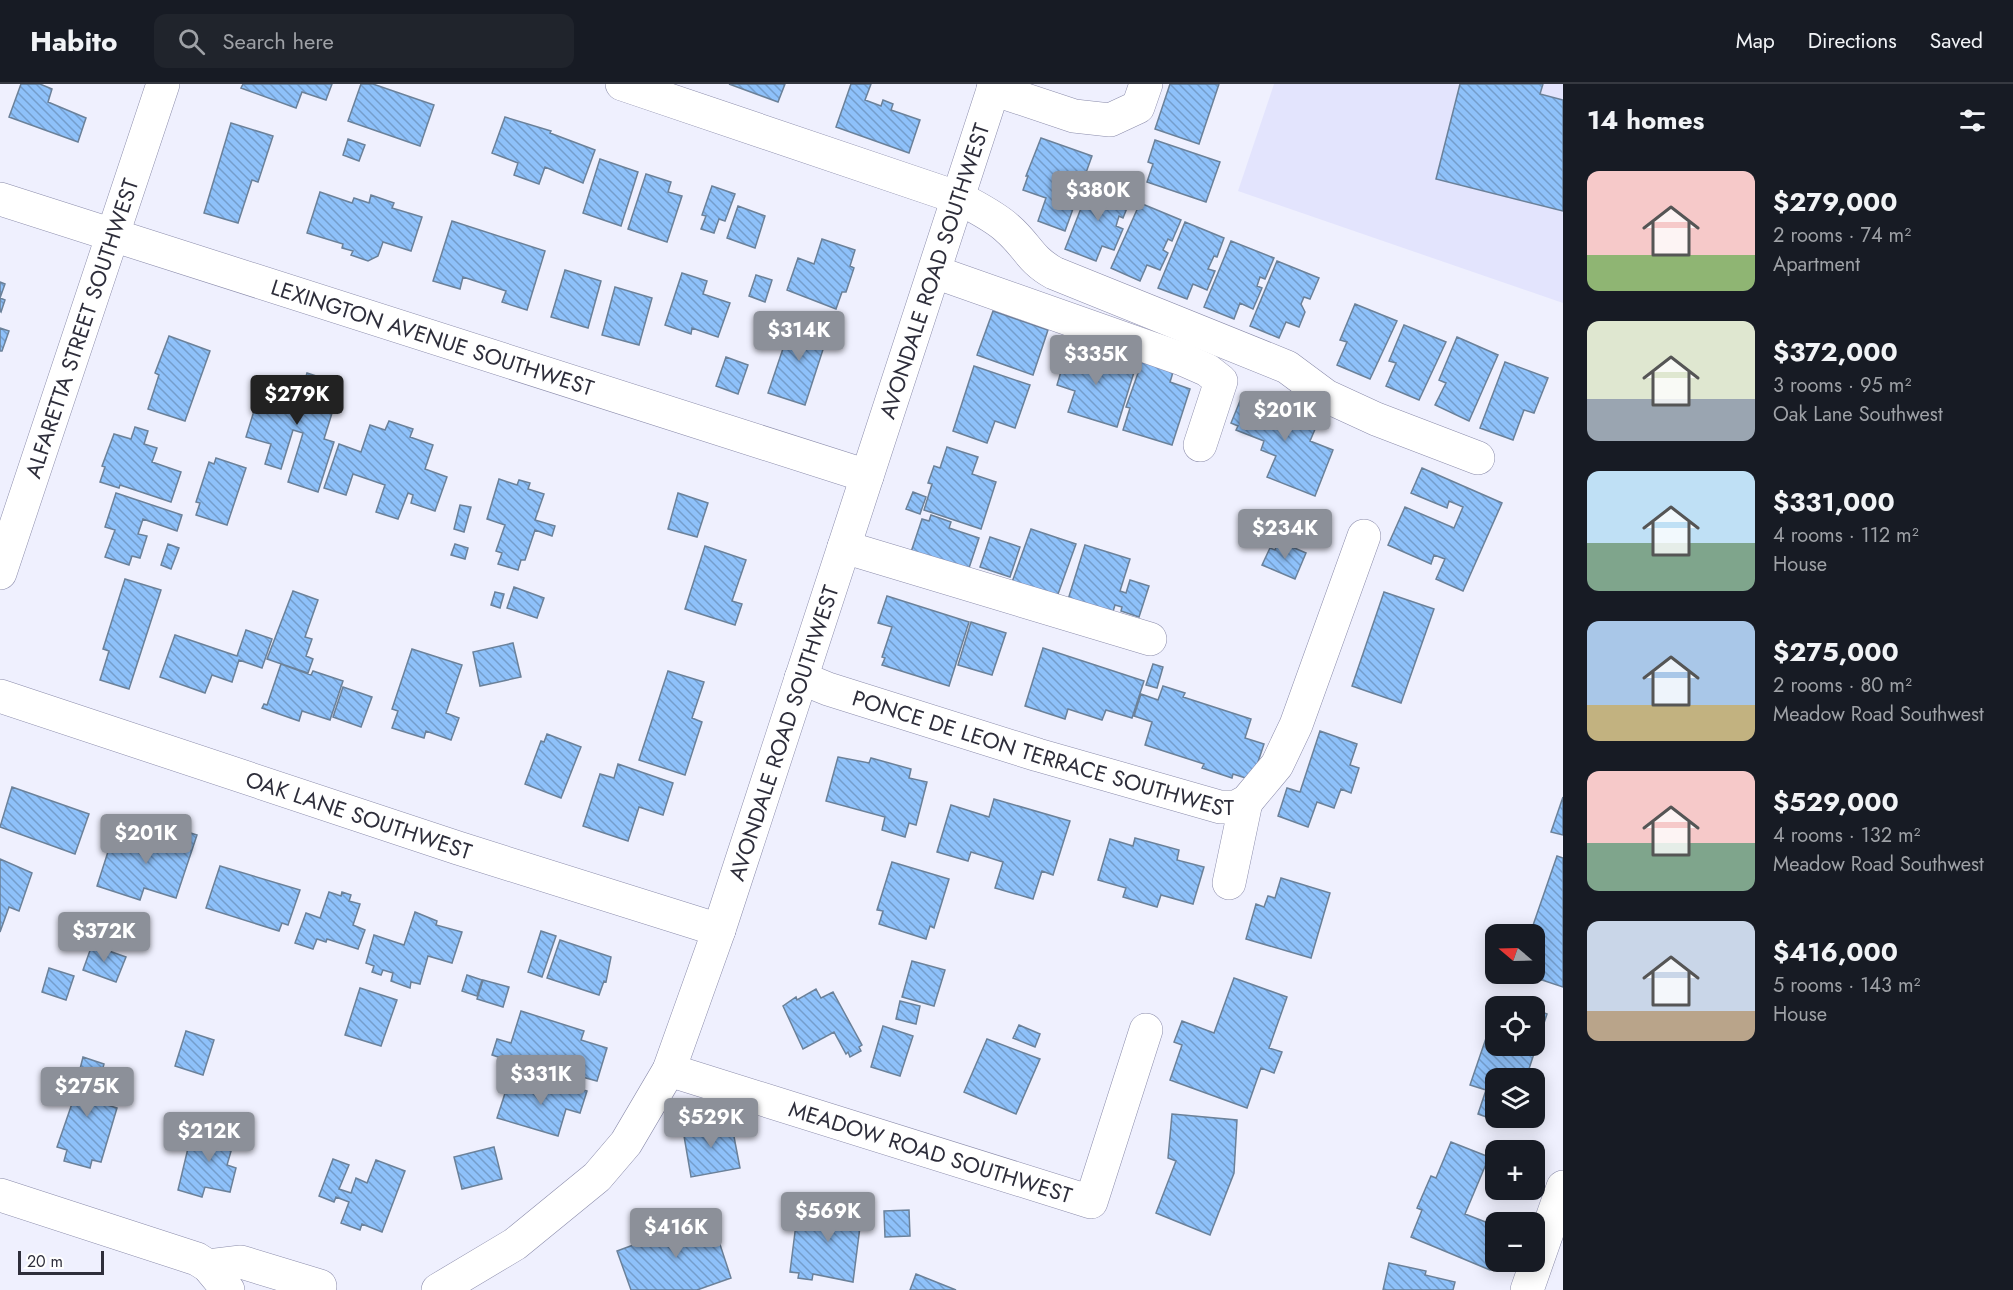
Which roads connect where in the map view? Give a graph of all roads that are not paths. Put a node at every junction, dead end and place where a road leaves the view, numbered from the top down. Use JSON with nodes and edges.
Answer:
{"nodes":[{"id":1,"x":163,"y":84,"type":"edge"},
{"id":2,"x":1146,"y":84,"type":"edge"},
{"id":3,"x":994,"y":86,"type":"edge"},
{"id":4,"x":640,"y":87,"type":"edge"},
{"id":5,"x":959,"y":198,"type":"junction"},
{"id":6,"x":0,"y":199,"type":"edge"},
{"id":7,"x":114,"y":235,"type":"junction"},
{"id":8,"x":935,"y":272,"type":"junction"},
{"id":9,"x":1200,"y":445,"type":"dead end"},
{"id":10,"x":1478,"y":458,"type":"dead end"},
{"id":11,"x":867,"y":476,"type":"junction"},
{"id":12,"x":1364,"y":536,"type":"dead end"},
{"id":13,"x":844,"y":547,"type":"junction"},
{"id":14,"x":0,"y":573,"type":"edge"},
{"id":15,"x":1150,"y":639,"type":"dead end"},
{"id":16,"x":801,"y":678,"type":"junction"},
{"id":17,"x":0,"y":696,"type":"edge"},
{"id":18,"x":1246,"y":802,"type":"junction"},
{"id":19,"x":1229,"y":883,"type":"dead end"},
{"id":20,"x":719,"y":930,"type":"junction"},
{"id":21,"x":1146,"y":1030,"type":"dead end"},
{"id":22,"x":669,"y":1070,"type":"junction"},
{"id":23,"x":1563,"y":1187,"type":"edge"},
{"id":24,"x":0,"y":1195,"type":"edge"},
{"id":25,"x":218,"y":1278,"type":"edge"},
{"id":26,"x":320,"y":1286,"type":"dead end"},
{"id":27,"x":438,"y":1290,"type":"edge"},
{"id":28,"x":1527,"y":1290,"type":"edge"}],
"edges":[{"from":1,"to":7,"type":"street","name":"ALFARETTA STREET SOUTHWEST"},
{"from":2,"to":3,"type":"street"},
{"from":3,"to":5,"type":"street","name":"AVONDALE ROAD SOUTHWEST"},
{"from":4,"to":5,"type":"street"},
{"from":5,"to":8,"type":"street","name":"AVONDALE ROAD SOUTHWEST"},
{"from":5,"to":10,"type":"street"},
{"from":6,"to":7,"type":"street","name":"LEXINGTON AVENUE SOUTHWEST"},
{"from":7,"to":11,"type":"street","name":"LEXINGTON AVENUE SOUTHWEST"},
{"from":7,"to":14,"type":"street","name":"ALFARETTA STREET SOUTHWEST"},
{"from":8,"to":9,"type":"street"},
{"from":8,"to":11,"type":"street","name":"AVONDALE ROAD SOUTHWEST"},
{"from":11,"to":13,"type":"street","name":"AVONDALE ROAD SOUTHWEST"},
{"from":12,"to":18,"type":"street","name":"PONCE DE LEON TERRACE SOUTHWEST"},
{"from":13,"to":15,"type":"street"},
{"from":13,"to":16,"type":"street","name":"AVONDALE ROAD SOUTHWEST"},
{"from":16,"to":18,"type":"street","name":"PONCE DE LEON TERRACE SOUTHWEST"},
{"from":16,"to":20,"type":"street","name":"AVONDALE ROAD SOUTHWEST"},
{"from":17,"to":20,"type":"street","name":"OAK LANE SOUTHWEST"},
{"from":18,"to":19,"type":"street"},
{"from":20,"to":22,"type":"street","name":"AVONDALE ROAD SOUTHWEST"},
{"from":21,"to":22,"type":"street","name":"MEADOW ROAD SOUTHWEST"},
{"from":22,"to":27,"type":"street","name":"AVONDALE ROAD SOUTHWEST"},
{"from":23,"to":28,"type":"street"},
{"from":24,"to":25,"type":"street"},
{"from":25,"to":26,"type":"street"}]}
